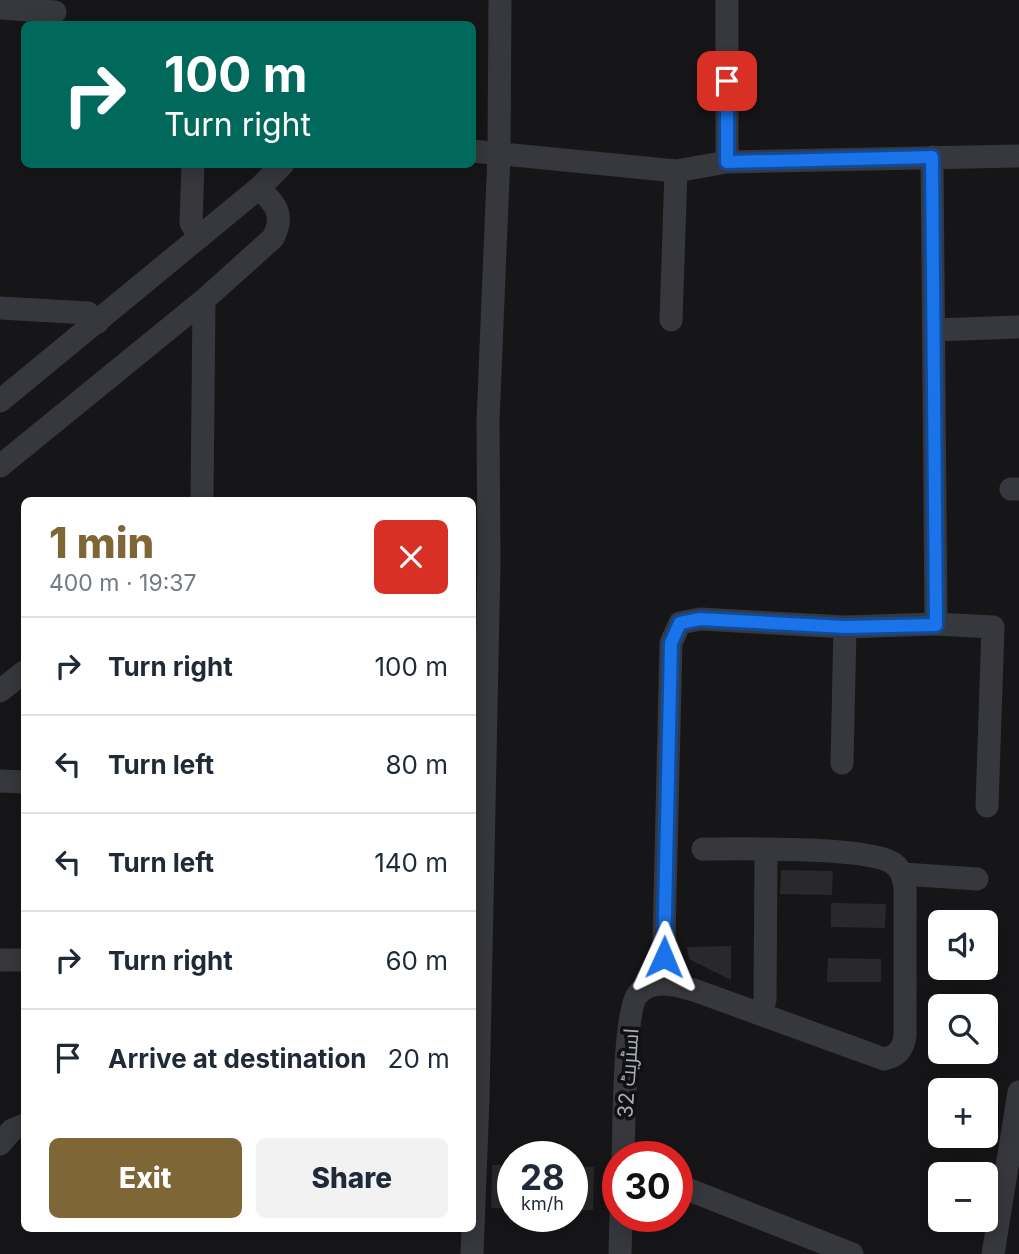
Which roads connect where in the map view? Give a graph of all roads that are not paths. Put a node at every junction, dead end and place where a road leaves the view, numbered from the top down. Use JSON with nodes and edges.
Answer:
{"nodes":[{"id":1,"x":500,"y":0,"type":"edge"},
{"id":2,"x":727,"y":0,"type":"edge"},
{"id":3,"x":0,"y":8,"type":"edge"},
{"id":4,"x":55,"y":12,"type":"edge"},
{"id":5,"x":476,"y":151,"type":"edge"},
{"id":6,"x":499,"y":154,"type":"junction"},
{"id":7,"x":1019,"y":156,"type":"edge"},
{"id":8,"x":932,"y":157,"type":"junction"},
{"id":9,"x":727,"y":162,"type":"junction"},
{"id":10,"x":192,"y":168,"type":"edge"},
{"id":11,"x":279,"y":168,"type":"edge"},
{"id":12,"x":676,"y":171,"type":"junction"},
{"id":13,"x":258,"y":188,"type":"junction"},
{"id":14,"x":200,"y":237,"type":"junction"},
{"id":15,"x":204,"y":300,"type":"junction"},
{"id":16,"x":0,"y":308,"type":"edge"},
{"id":17,"x":671,"y":320,"type":"dead end"},
{"id":18,"x":98,"y":322,"type":"junction"},
{"id":19,"x":1019,"y":327,"type":"edge"},
{"id":20,"x":935,"y":330,"type":"junction"},
{"id":21,"x":0,"y":401,"type":"edge"},
{"id":22,"x":0,"y":466,"type":"edge"},
{"id":23,"x":202,"y":497,"type":"edge"},
{"id":24,"x":936,"y":625,"type":"junction"},
{"id":25,"x":845,"y":627,"type":"junction"},
{"id":26,"x":21,"y":674,"type":"edge"},
{"id":27,"x":0,"y":691,"type":"edge"},
{"id":28,"x":842,"y":763,"type":"dead end"},
{"id":29,"x":0,"y":781,"type":"edge"},
{"id":30,"x":21,"y":782,"type":"edge"},
{"id":31,"x":987,"y":806,"type":"dead end"},
{"id":32,"x":703,"y":849,"type":"dead end"},
{"id":33,"x":766,"y":850,"type":"junction"},
{"id":34,"x":903,"y":874,"type":"junction"},
{"id":35,"x":977,"y":879,"type":"dead end"},
{"id":36,"x":0,"y":960,"type":"edge"},
{"id":37,"x":21,"y":960,"type":"edge"},
{"id":38,"x":663,"y":983,"type":"junction"},
{"id":39,"x":761,"y":1013,"type":"junction"},
{"id":40,"x":476,"y":1092,"type":"edge"},
{"id":41,"x":1019,"y":1092,"type":"edge"},
{"id":42,"x":21,"y":1126,"type":"edge"},
{"id":43,"x":624,"y":1141,"type":"edge"},
{"id":44,"x":0,"y":1144,"type":"edge"},
{"id":45,"x":693,"y":1191,"type":"edge"},
{"id":46,"x":473,"y":1232,"type":"edge"},
{"id":47,"x":621,"y":1232,"type":"edge"},
{"id":48,"x":472,"y":1254,"type":"edge"},
{"id":49,"x":620,"y":1254,"type":"edge"},
{"id":50,"x":852,"y":1254,"type":"edge"},
{"id":51,"x":993,"y":1254,"type":"edge"}],
"edges":[{"from":1,"to":6,"type":"street"},
{"from":2,"to":9,"type":"street"},
{"from":3,"to":4,"type":"street"},
{"from":5,"to":6,"type":"street"},
{"from":6,"to":12,"type":"street"},
{"from":6,"to":40,"type":"street"},
{"from":7,"to":8,"type":"street"},
{"from":8,"to":9,"type":"street"},
{"from":8,"to":20,"type":"street"},
{"from":9,"to":12,"type":"street"},
{"from":10,"to":14,"type":"street"},
{"from":11,"to":13,"type":"street"},
{"from":12,"to":17,"type":"street"},
{"from":13,"to":14,"type":"street"},
{"from":13,"to":15,"type":"street"},
{"from":14,"to":18,"type":"street"},
{"from":15,"to":22,"type":"street"},
{"from":15,"to":23,"type":"street"},
{"from":16,"to":18,"type":"street"},
{"from":18,"to":21,"type":"street"},
{"from":19,"to":20,"type":"street"},
{"from":20,"to":24,"type":"street"},
{"from":24,"to":25,"type":"street"},
{"from":24,"to":31,"type":"street"},
{"from":25,"to":28,"type":"street"},
{"from":25,"to":38,"type":"street"},
{"from":26,"to":27,"type":"street"},
{"from":29,"to":30,"type":"street"},
{"from":32,"to":33,"type":"street"},
{"from":33,"to":34,"type":"street"},
{"from":33,"to":39,"type":"street"},
{"from":34,"to":35,"type":"street"},
{"from":34,"to":39,"type":"street"},
{"from":36,"to":37,"type":"street"},
{"from":38,"to":39,"type":"street"},
{"from":38,"to":43,"type":"street","name":"اسٹریٹ 32"},
{"from":41,"to":51,"type":"street"},
{"from":42,"to":44,"type":"street"},
{"from":45,"to":50,"type":"street"},
{"from":46,"to":48,"type":"street"},
{"from":47,"to":49,"type":"street"}]}
